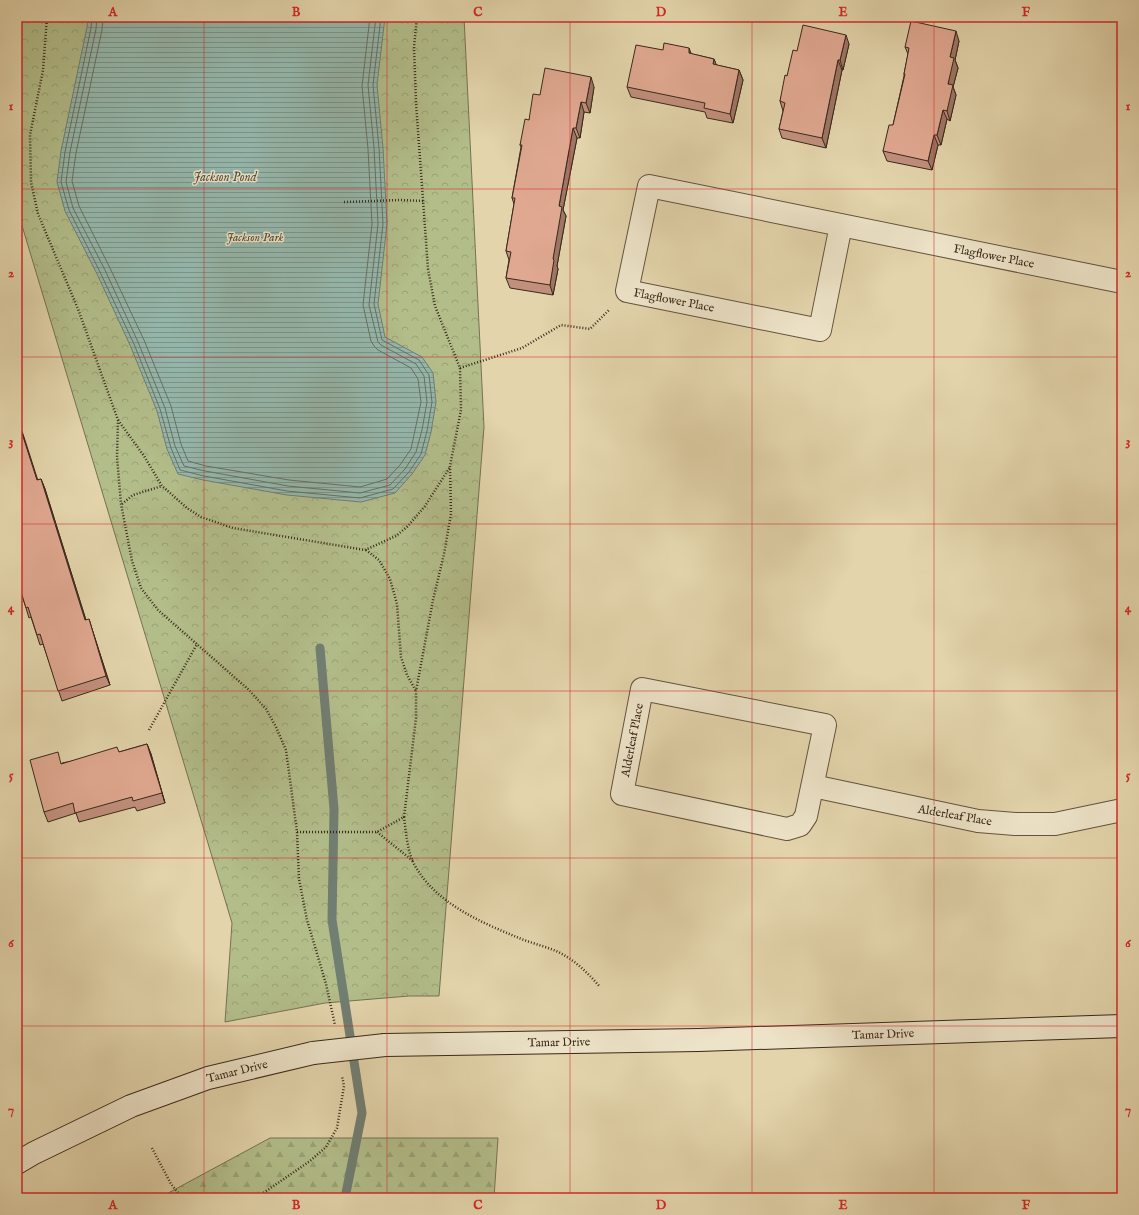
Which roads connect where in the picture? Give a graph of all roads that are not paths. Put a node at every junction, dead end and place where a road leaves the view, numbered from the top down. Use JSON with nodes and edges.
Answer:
{"nodes":[{"id":1,"x":842,"y":225,"type":"junction"},
{"id":2,"x":1122,"y":282,"type":"edge"},
{"id":3,"x":813,"y":786,"type":"junction"},
{"id":4,"x":1122,"y":810,"type":"edge"},
{"id":5,"x":1122,"y":1026,"type":"edge"},
{"id":6,"x":17,"y":1163,"type":"edge"}],
"edges":[{"from":1,"to":1,"type":"street","name":"Flagflower Place"},
{"from":1,"to":2,"type":"street","name":"Flagflower Place"},
{"from":3,"to":3,"type":"street","name":"Alderleaf Place"},
{"from":3,"to":4,"type":"street","name":"Alderleaf Place"},
{"from":5,"to":6,"type":"street","name":"Tamar Drive","bridge":true}]}
